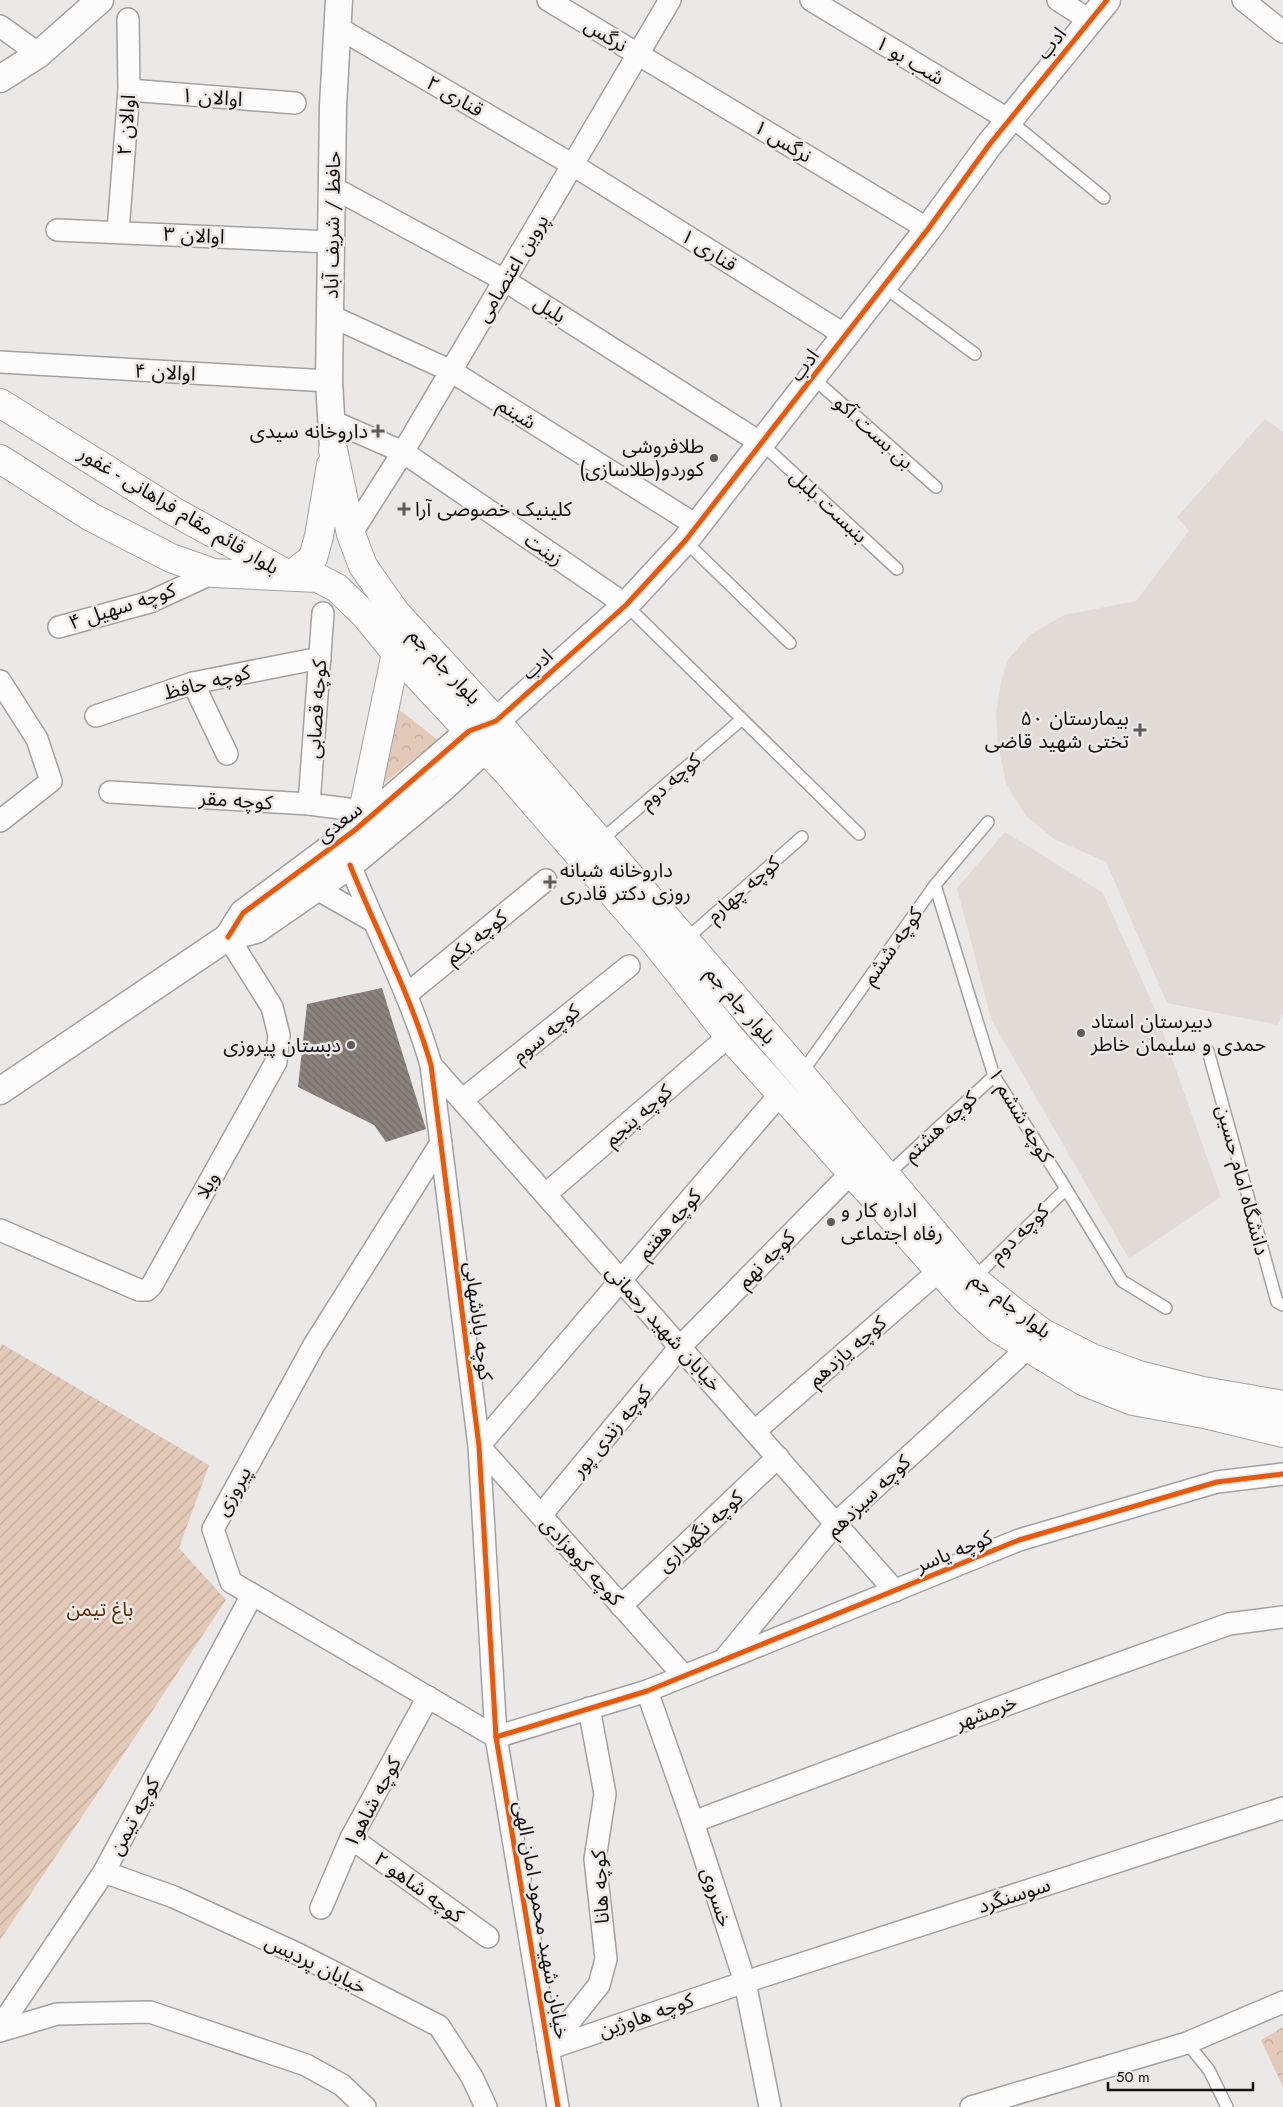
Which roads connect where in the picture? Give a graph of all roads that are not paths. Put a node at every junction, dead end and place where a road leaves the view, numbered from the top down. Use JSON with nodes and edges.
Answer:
{"nodes":[{"id":1,"x":100,"y":0,"type":"edge"},
{"id":2,"x":339,"y":0,"type":"edge"},
{"id":3,"x":548,"y":0,"type":"edge"},
{"id":4,"x":670,"y":0,"type":"edge"},
{"id":5,"x":811,"y":0,"type":"edge"},
{"id":6,"x":1058,"y":0,"type":"edge"},
{"id":7,"x":1107,"y":0,"type":"edge"},
{"id":8,"x":1244,"y":0,"type":"edge"},
{"id":9,"x":128,"y":19,"type":"dead end"},
{"id":10,"x":1089,"y":20,"type":"junction"},
{"id":11,"x":0,"y":26,"type":"edge"},
{"id":12,"x":337,"y":27,"type":"junction"},
{"id":13,"x":1283,"y":32,"type":"edge"},
{"id":14,"x":40,"y":54,"type":"junction"},
{"id":15,"x":638,"y":54,"type":"junction"},
{"id":16,"x":0,"y":79,"type":"edge"},
{"id":17,"x":129,"y":90,"type":"junction"},
{"id":18,"x":295,"y":103,"type":"dead end"},
{"id":19,"x":1009,"y":120,"type":"junction"},
{"id":20,"x":573,"y":165,"type":"junction"},
{"id":21,"x":332,"y":187,"type":"junction"},
{"id":22,"x":1104,"y":198,"type":"dead end"},
{"id":23,"x":928,"y":229,"type":"junction"},
{"id":24,"x":57,"y":230,"type":"dead end"},
{"id":25,"x":118,"y":232,"type":"junction"},
{"id":26,"x":331,"y":242,"type":"junction"},
{"id":27,"x":504,"y":280,"type":"junction"},
{"id":28,"x":883,"y":286,"type":"junction"},
{"id":29,"x":330,"y":316,"type":"junction"},
{"id":30,"x":845,"y":335,"type":"junction"},
{"id":31,"x":975,"y":354,"type":"dead end"},
{"id":32,"x":0,"y":362,"type":"edge"},
{"id":33,"x":451,"y":371,"type":"junction"},
{"id":34,"x":813,"y":378,"type":"junction"},
{"id":35,"x":330,"y":381,"type":"junction"},
{"id":36,"x":0,"y":403,"type":"edge"},
{"id":37,"x":332,"y":421,"type":"junction"},
{"id":38,"x":761,"y":443,"type":"junction"},
{"id":39,"x":333,"y":450,"type":"junction"},
{"id":40,"x":403,"y":452,"type":"junction"},
{"id":41,"x":0,"y":459,"type":"edge"},
{"id":42,"x":936,"y":487,"type":"dead end"},
{"id":43,"x":690,"y":533,"type":"junction"},
{"id":44,"x":351,"y":534,"type":"junction"},
{"id":45,"x":897,"y":569,"type":"dead end"},
{"id":46,"x":213,"y":573,"type":"junction"},
{"id":47,"x":290,"y":576,"type":"junction"},
{"id":48,"x":626,"y":605,"type":"junction"},
{"id":49,"x":323,"y":613,"type":"dead end"},
{"id":50,"x":59,"y":627,"type":"dead end"},
{"id":51,"x":790,"y":643,"type":"dead end"},
{"id":52,"x":396,"y":654,"type":"junction"},
{"id":53,"x":320,"y":658,"type":"junction"},
{"id":54,"x":192,"y":683,"type":"junction"},
{"id":55,"x":2,"y":690,"type":"edge"},
{"id":56,"x":96,"y":716,"type":"dead end"},
{"id":57,"x":741,"y":720,"type":"junction"},
{"id":58,"x":496,"y":721,"type":"junction"},
{"id":59,"x":478,"y":739,"type":"junction"},
{"id":60,"x":227,"y":754,"type":"dead end"},
{"id":61,"x":110,"y":792,"type":"dead end"},
{"id":62,"x":309,"y":804,"type":"junction"},
{"id":63,"x":359,"y":820,"type":"junction"},
{"id":64,"x":0,"y":821,"type":"edge"},
{"id":65,"x":988,"y":822,"type":"dead end"},
{"id":66,"x":859,"y":834,"type":"dead end"},
{"id":67,"x":802,"y":837,"type":"dead end"},
{"id":68,"x":600,"y":841,"type":"junction"},
{"id":69,"x":350,"y":864,"type":"junction"},
{"id":70,"x":546,"y":880,"type":"dead end"},
{"id":71,"x":935,"y":885,"type":"junction"},
{"id":72,"x":316,"y":889,"type":"junction"},
{"id":73,"x":373,"y":921,"type":"junction"},
{"id":74,"x":228,"y":936,"type":"junction"},
{"id":75,"x":685,"y":940,"type":"junction"},
{"id":76,"x":629,"y":966,"type":"dead end"},
{"id":77,"x":406,"y":995,"type":"junction"},
{"id":78,"x":729,"y":1036,"type":"junction"},
{"id":79,"x":1208,"y":1051,"type":"dead end"},
{"id":80,"x":431,"y":1065,"type":"junction"},
{"id":81,"x":801,"y":1074,"type":"junction"},
{"id":82,"x":994,"y":1076,"type":"junction"},
{"id":83,"x":0,"y":1091,"type":"edge"},
{"id":84,"x":781,"y":1093,"type":"junction"},
{"id":85,"x":462,"y":1100,"type":"junction"},
{"id":86,"x":441,"y":1143,"type":"junction"},
{"id":87,"x":852,"y":1172,"type":"junction"},
{"id":88,"x":886,"y":1177,"type":"junction"},
{"id":89,"x":1066,"y":1188,"type":"junction"},
{"id":90,"x":546,"y":1194,"type":"junction"},
{"id":91,"x":0,"y":1230,"type":"edge"},
{"id":92,"x":940,"y":1270,"type":"junction"},
{"id":93,"x":973,"y":1278,"type":"junction"},
{"id":94,"x":622,"y":1280,"type":"junction"},
{"id":95,"x":1283,"y":1305,"type":"edge"},
{"id":96,"x":1166,"y":1308,"type":"dead end"},
{"id":97,"x":680,"y":1346,"type":"junction"},
{"id":98,"x":1029,"y":1347,"type":"junction"},
{"id":99,"x":1283,"y":1405,"type":"edge"},
{"id":100,"x":755,"y":1431,"type":"junction"},
{"id":101,"x":1283,"y":1433,"type":"edge"},
{"id":102,"x":479,"y":1446,"type":"junction"},
{"id":103,"x":778,"y":1457,"type":"junction"},
{"id":104,"x":1283,"y":1474,"type":"edge"},
{"id":105,"x":541,"y":1515,"type":"junction"},
{"id":106,"x":836,"y":1523,"type":"junction"},
{"id":107,"x":895,"y":1591,"type":"junction"},
{"id":108,"x":252,"y":1595,"type":"junction"},
{"id":109,"x":621,"y":1606,"type":"junction"},
{"id":110,"x":1283,"y":1617,"type":"edge"},
{"id":111,"x":723,"y":1660,"type":"junction"},
{"id":112,"x":684,"y":1676,"type":"junction"},
{"id":113,"x":647,"y":1691,"type":"junction"},
{"id":114,"x":428,"y":1697,"type":"junction"},
{"id":115,"x":589,"y":1708,"type":"junction"},
{"id":116,"x":496,"y":1737,"type":"junction"},
{"id":117,"x":1283,"y":1808,"type":"edge"},
{"id":118,"x":693,"y":1822,"type":"junction"},
{"id":119,"x":351,"y":1838,"type":"junction"},
{"id":120,"x":104,"y":1872,"type":"junction"},
{"id":121,"x":321,"y":1908,"type":"dead end"},
{"id":122,"x":488,"y":1936,"type":"dead end"},
{"id":123,"x":745,"y":1982,"type":"junction"},
{"id":124,"x":1283,"y":2002,"type":"edge"},
{"id":125,"x":0,"y":2029,"type":"edge"},
{"id":126,"x":1188,"y":2043,"type":"junction"},
{"id":127,"x":548,"y":2049,"type":"junction"},
{"id":128,"x":365,"y":2107,"type":"edge"},
{"id":129,"x":486,"y":2107,"type":"edge"},
{"id":130,"x":558,"y":2107,"type":"edge"},
{"id":131,"x":770,"y":2107,"type":"edge"},
{"id":132,"x":970,"y":2107,"type":"edge"},
{"id":133,"x":1227,"y":2107,"type":"edge"}],
"edges":[{"from":1,"to":14,"type":"street"},
{"from":2,"to":12,"type":"street","name":"حافظ / شریف آباد"},
{"from":3,"to":15,"type":"street","name":"نرگس"},
{"from":4,"to":15,"type":"street","name":"پروین اعتصامی"},
{"from":5,"to":19,"type":"street","name":"شب بو ۱"},
{"from":6,"to":10,"type":"street"},
{"from":7,"to":10,"type":"street","name":"ادب"},
{"from":8,"to":13,"type":"street"},
{"from":9,"to":17,"type":"street","name":"اوالان ۲"},
{"from":10,"to":19,"type":"street","name":"ادب"},
{"from":11,"to":14,"type":"street"},
{"from":12,"to":20,"type":"street","name":"قناری ۲"},
{"from":12,"to":21,"type":"street","name":"حافظ / شریف آباد"},
{"from":14,"to":16,"type":"street"},
{"from":15,"to":20,"type":"street","name":"پروین اعتصامی"},
{"from":15,"to":23,"type":"street","name":"نرگس ۱"},
{"from":17,"to":18,"type":"street","name":"اوالان ۱"},
{"from":17,"to":25,"type":"street","name":"اوالان ۲"},
{"from":19,"to":22,"type":"lane"},
{"from":19,"to":23,"type":"street","name":"ادب"},
{"from":20,"to":27,"type":"street","name":"پروین اعتصامی"},
{"from":20,"to":30,"type":"street","name":"قناری ۱"},
{"from":21,"to":26,"type":"street","name":"حافظ / شریف آباد"},
{"from":21,"to":27,"type":"street","name":"بلبل"},
{"from":23,"to":28,"type":"street","name":"ادب"},
{"from":24,"to":25,"type":"street","name":"اوالان ۳"},
{"from":25,"to":26,"type":"street","name":"اوالان ۳"},
{"from":26,"to":29,"type":"street","name":"حافظ / شریف آباد"},
{"from":27,"to":33,"type":"street","name":"پروین اعتصامی"},
{"from":27,"to":38,"type":"street","name":"بلبل"},
{"from":28,"to":30,"type":"street","name":"ادب"},
{"from":28,"to":31,"type":"lane"},
{"from":29,"to":33,"type":"street","name":"شبنم"},
{"from":29,"to":35,"type":"street","name":"حافظ / شریف آباد"},
{"from":30,"to":34,"type":"street","name":"ادب"},
{"from":32,"to":35,"type":"street","name":"اوالان ۴"},
{"from":33,"to":40,"type":"street","name":"پروین اعتصامی"},
{"from":33,"to":43,"type":"street","name":"شبنم"},
{"from":34,"to":38,"type":"street","name":"ادب"},
{"from":34,"to":42,"type":"lane","name":"بن بست آکو"},
{"from":35,"to":37,"type":"street","name":"حافظ / شریف آباد"},
{"from":36,"to":47,"type":"main road","name":"بلوار قائم مقام فراهانی - غفور"},
{"from":37,"to":39,"type":"street","name":"حافظ / شریف آباد"},
{"from":37,"to":40,"type":"street","name":"زینت"},
{"from":38,"to":43,"type":"street","name":"ادب"},
{"from":38,"to":45,"type":"lane","name":"بنبست بلبل"},
{"from":39,"to":44,"type":"main road","name":"بلوار جام جم"},
{"from":39,"to":47,"type":"main road"},
{"from":40,"to":44,"type":"street","name":"پروین اعتصامی"},
{"from":40,"to":48,"type":"street","name":"زینت"},
{"from":41,"to":46,"type":"main road","name":"بلوار قائم مقام فراهانی - غفور"},
{"from":43,"to":48,"type":"street","name":"ادب"},
{"from":43,"to":51,"type":"lane"},
{"from":44,"to":58,"type":"main road","name":"بلوار جام جم"},
{"from":46,"to":47,"type":"main road","name":"بلوار قائم مقام فراهانی - غفور"},
{"from":46,"to":50,"type":"street","name":"کوچه سهیل ۴"},
{"from":47,"to":52,"type":"main road","name":"بلوار جام جم"},
{"from":48,"to":57,"type":"lane"},
{"from":48,"to":58,"type":"street","name":"ادب"},
{"from":49,"to":53,"type":"street","name":"کوچه قصابی"},
{"from":52,"to":59,"type":"main road","name":"بلوار جام جم"},
{"from":52,"to":63,"type":"main road"},
{"from":53,"to":54,"type":"street","name":"کوچه حافظ"},
{"from":53,"to":62,"type":"street","name":"کوچه قصابی"},
{"from":54,"to":56,"type":"street","name":"کوچه حافظ"},
{"from":54,"to":60,"type":"street"},
{"from":55,"to":64,"type":"street"},
{"from":57,"to":66,"type":"lane"},
{"from":57,"to":68,"type":"lane","name":"کوچه دوم"},
{"from":58,"to":59,"type":"street"},
{"from":58,"to":68,"type":"main road","name":"بلوار جام جم"},
{"from":59,"to":63,"type":"street","name":"سعدی"},
{"from":59,"to":69,"type":"street","name":"سعدی"},
{"from":59,"to":78,"type":"main road","name":"بلوار جام جم"},
{"from":61,"to":62,"type":"street","name":"کوچه مقر"},
{"from":62,"to":63,"type":"street","name":"کوچه مقر"},
{"from":63,"to":74,"type":"street","name":"سعدی"},
{"from":65,"to":71,"type":"lane","name":"کوچه ششم"},
{"from":67,"to":75,"type":"lane","name":"کوچه چهارم"},
{"from":68,"to":75,"type":"main road","name":"بلوار جام جم"},
{"from":69,"to":72,"type":"street","name":"سعدی"},
{"from":69,"to":73,"type":"street","name":"کوچه باباشهابی"},
{"from":70,"to":77,"type":"street","name":"کوچه یکم"},
{"from":71,"to":81,"type":"lane","name":"کوچه ششم"},
{"from":71,"to":82,"type":"lane","name":"کوچه ششم ۱"},
{"from":72,"to":73,"type":"street"},
{"from":72,"to":74,"type":"street","name":"سعدی"},
{"from":73,"to":77,"type":"street","name":"کوچه باباشهابی"},
{"from":74,"to":83,"type":"street","name":"سعدی"},
{"from":74,"to":91,"type":"street","name":"ویلا"},
{"from":75,"to":81,"type":"main road","name":"بلوار جام جم"},
{"from":76,"to":85,"type":"street","name":"کوچه سوم"},
{"from":77,"to":80,"type":"street","name":"کوچه باباشهابی"},
{"from":78,"to":84,"type":"main road","name":"بلوار جام جم"},
{"from":78,"to":90,"type":"street","name":"کوچه پنجم"},
{"from":79,"to":95,"type":"lane","name":"دانشگاه امام حسین"},
{"from":80,"to":85,"type":"street","name":"خیابان شهید رحمانی"},
{"from":80,"to":86,"type":"street","name":"کوچه باباشهابی"},
{"from":81,"to":84,"type":"main road"},
{"from":81,"to":88,"type":"main road","name":"بلوار جام جم"},
{"from":82,"to":88,"type":"lane","name":"کوچه هشتم"},
{"from":82,"to":89,"type":"lane","name":"کوچه ششم ۱"},
{"from":84,"to":87,"type":"main road","name":"بلوار جام جم"},
{"from":84,"to":94,"type":"street","name":"کوچه هفتم"},
{"from":85,"to":90,"type":"street","name":"خیابان شهید رحمانی"},
{"from":86,"to":102,"type":"street","name":"کوچه باباشهابی"},
{"from":86,"to":108,"type":"street","name":"پیروزی"},
{"from":87,"to":92,"type":"main road","name":"بلوار جام جم"},
{"from":87,"to":97,"type":"street","name":"کوچه نهم"},
{"from":88,"to":93,"type":"main road","name":"بلوار جام جم"},
{"from":89,"to":93,"type":"lane","name":"کوچه دوم"},
{"from":89,"to":96,"type":"lane","name":"کوچه ششم ۱"},
{"from":90,"to":94,"type":"street","name":"خیابان شهید رحمانی"},
{"from":92,"to":98,"type":"main road","name":"بلوار جام جم"},
{"from":92,"to":100,"type":"street","name":"کوچه یازدهم"},
{"from":93,"to":99,"type":"main road","name":"بلوار جام جم"},
{"from":94,"to":97,"type":"street","name":"خیابان شهید رحمانی"},
{"from":94,"to":102,"type":"street","name":"کوچه هفتم"},
{"from":97,"to":100,"type":"street","name":"خیابان شهید رحمانی"},
{"from":97,"to":105,"type":"street","name":"کوچه زندی پور"},
{"from":98,"to":101,"type":"main road","name":"بلوار جام جم"},
{"from":98,"to":106,"type":"street","name":"کوچه سیزدهم"},
{"from":100,"to":103,"type":"street","name":"خیابان شهید رحمانی"},
{"from":102,"to":105,"type":"street","name":"کوچه کوهزادی"},
{"from":102,"to":116,"type":"street","name":"کوچه باباشهابی"},
{"from":103,"to":106,"type":"street","name":"خیابان شهید رحمانی"},
{"from":103,"to":109,"type":"street","name":"کوچه نگهداری"},
{"from":104,"to":107,"type":"street","name":"کوچه یاسر"},
{"from":105,"to":109,"type":"street","name":"کوچه کوهزادی"},
{"from":106,"to":107,"type":"street","name":"خیابان شهید رحمانی"},
{"from":106,"to":111,"type":"street","name":"کوچه سیزدهم"},
{"from":107,"to":111,"type":"street","name":"کوچه یاسر"},
{"from":108,"to":114,"type":"street","name":"پیروزی"},
{"from":108,"to":120,"type":"street","name":"کوچه تیمن"},
{"from":109,"to":112,"type":"street","name":"کوچه کوهزادی"},
{"from":110,"to":118,"type":"street","name":"خرمشهر"},
{"from":111,"to":112,"type":"street","name":"کوچه یاسر"},
{"from":112,"to":113,"type":"street","name":"کوچه یاسر"},
{"from":113,"to":115,"type":"street","name":"کوچه یاسر"},
{"from":113,"to":118,"type":"street","name":"خسروی"},
{"from":114,"to":116,"type":"street","name":"پیروزی"},
{"from":114,"to":119,"type":"street","name":"کوچه شاهو۱"},
{"from":115,"to":116,"type":"street","name":"کوچه یاسر"},
{"from":115,"to":127,"type":"street","name":"کوچه هانا"},
{"from":116,"to":127,"type":"street","name":"خیابان شهید محمود امان الهی"},
{"from":117,"to":123,"type":"street","name":"سوسنگرد"},
{"from":118,"to":123,"type":"street","name":"خسروی"},
{"from":119,"to":121,"type":"street","name":"کوچه شاهو۱"},
{"from":119,"to":122,"type":"street","name":"کوچه شاهو ۲"},
{"from":120,"to":125,"type":"street","name":"کوچه تیمن"},
{"from":120,"to":129,"type":"street","name":"خیابان پردیس"},
{"from":123,"to":127,"type":"street","name":"کوچه هاوژین"},
{"from":123,"to":131,"type":"street","name":"خسروی"},
{"from":124,"to":126,"type":"street"},
{"from":125,"to":128,"type":"street"},
{"from":126,"to":132,"type":"street"},
{"from":126,"to":133,"type":"lane"},
{"from":127,"to":130,"type":"street","name":"خیابان شهید محمود امان الهی"}]}
